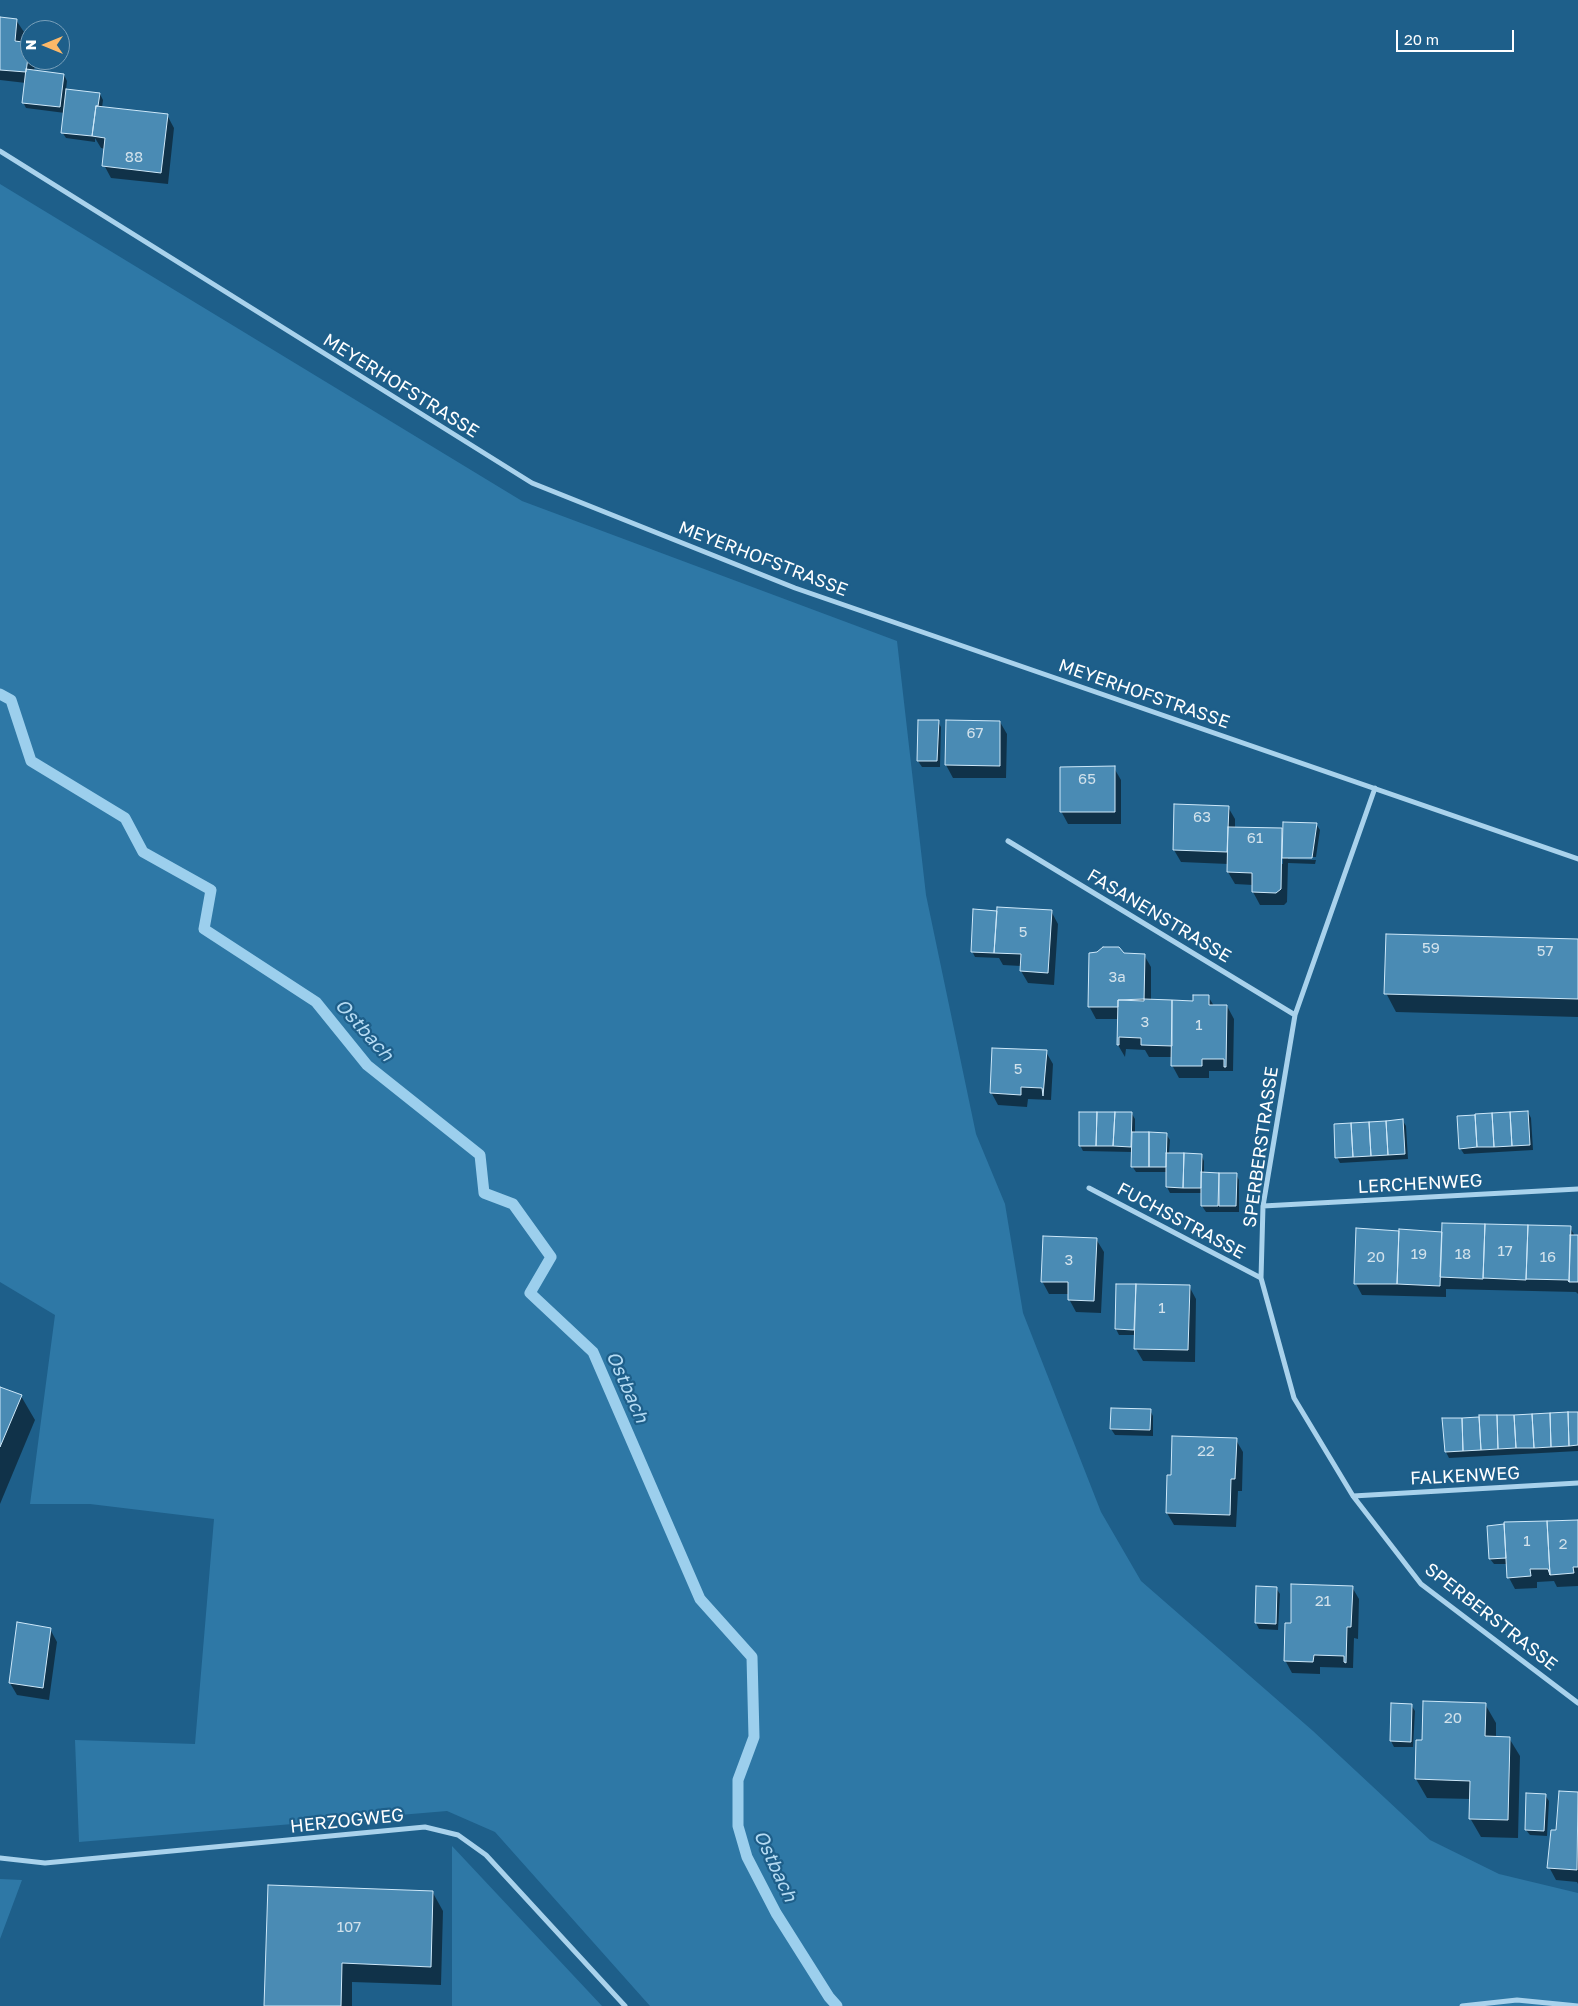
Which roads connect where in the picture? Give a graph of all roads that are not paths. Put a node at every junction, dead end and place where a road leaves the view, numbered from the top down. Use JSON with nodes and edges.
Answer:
{"nodes":[{"id":1,"x":0,"y":151,"type":"edge"},
{"id":2,"x":1375,"y":788,"type":"junction"},
{"id":3,"x":1008,"y":841,"type":"dead end"},
{"id":4,"x":1578,"y":859,"type":"edge"},
{"id":5,"x":1295,"y":1015,"type":"junction"},
{"id":6,"x":1089,"y":1188,"type":"dead end"},
{"id":7,"x":1578,"y":1189,"type":"edge"},
{"id":8,"x":1263,"y":1206,"type":"junction"},
{"id":9,"x":1261,"y":1278,"type":"junction"},
{"id":10,"x":1578,"y":1483,"type":"edge"},
{"id":11,"x":1353,"y":1496,"type":"junction"},
{"id":12,"x":1578,"y":1703,"type":"edge"},
{"id":13,"x":0,"y":1858,"type":"edge"},
{"id":14,"x":625,"y":2006,"type":"edge"},
{"id":15,"x":1462,"y":2006,"type":"edge"},
{"id":16,"x":1578,"y":2006,"type":"edge"}],
"edges":[{"from":1,"to":2,"type":"street","name":"MEYERHOFSTRASSE"},
{"from":2,"to":4,"type":"street","name":"MEYERHOFSTRASSE"},
{"from":2,"to":5,"type":"street","name":"SPERBERSTRASSE"},
{"from":3,"to":5,"type":"street","name":"FASANENSTRASSE"},
{"from":5,"to":8,"type":"street","name":"SPERBERSTRASSE"},
{"from":6,"to":9,"type":"street","name":"FUCHSSTRASSE"},
{"from":7,"to":8,"type":"street","name":"LERCHENWEG"},
{"from":8,"to":9,"type":"street","name":"SPERBERSTRASSE"},
{"from":9,"to":11,"type":"street","name":"SPERBERSTRASSE"},
{"from":10,"to":11,"type":"street","name":"FALKENWEG"},
{"from":11,"to":12,"type":"street","name":"SPERBERSTRASSE"},
{"from":13,"to":14,"type":"street","name":"HERZOGWEG"},
{"from":15,"to":16,"type":"street"}]}
